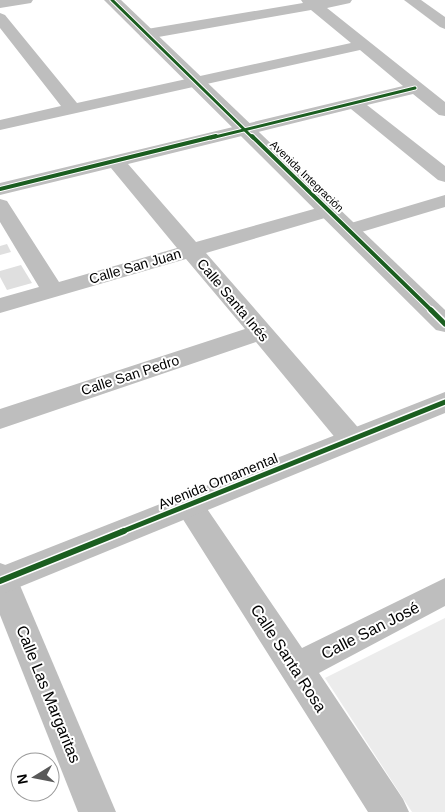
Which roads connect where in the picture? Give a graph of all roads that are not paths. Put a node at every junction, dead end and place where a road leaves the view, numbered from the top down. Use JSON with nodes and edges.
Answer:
{"nodes":[{"id":1,"x":26,"y":0,"type":"edge"},
{"id":2,"x":112,"y":0,"type":"edge"},
{"id":3,"x":345,"y":0,"type":"edge"},
{"id":4,"x":411,"y":0,"type":"edge"},
{"id":5,"x":311,"y":3,"type":"edge"},
{"id":6,"x":0,"y":4,"type":"edge"},
{"id":7,"x":0,"y":18,"type":"edge"},
{"id":8,"x":443,"y":21,"type":"edge"},
{"id":9,"x":147,"y":34,"type":"junction"},
{"id":10,"x":363,"y":45,"type":"junction"},
{"id":11,"x":195,"y":81,"type":"junction"},
{"id":12,"x":415,"y":88,"type":"junction"},
{"id":13,"x":354,"y":103,"type":"junction"},
{"id":14,"x":72,"y":108,"type":"junction"},
{"id":15,"x":445,"y":111,"type":"edge"},
{"id":16,"x":0,"y":125,"type":"edge"},
{"id":17,"x":244,"y":128,"type":"junction"},
{"id":18,"x":115,"y":161,"type":"junction"},
{"id":19,"x":445,"y":176,"type":"edge"},
{"id":20,"x":0,"y":189,"type":"edge"},
{"id":21,"x":445,"y":202,"type":"edge"},
{"id":22,"x":0,"y":205,"type":"edge"},
{"id":23,"x":328,"y":211,"type":"junction"},
{"id":24,"x":348,"y":230,"type":"junction"},
{"id":25,"x":191,"y":250,"type":"junction"},
{"id":26,"x":53,"y":291,"type":"junction"},
{"id":27,"x":0,"y":306,"type":"edge"},
{"id":28,"x":445,"y":324,"type":"edge"},
{"id":29,"x":260,"y":332,"type":"junction"},
{"id":30,"x":445,"y":402,"type":"edge"},
{"id":31,"x":0,"y":419,"type":"edge"},
{"id":32,"x":352,"y":440,"type":"junction"},
{"id":33,"x":189,"y":505,"type":"junction"},
{"id":34,"x":1,"y":579,"type":"edge"},
{"id":35,"x":445,"y":591,"type":"edge"},
{"id":36,"x":296,"y":668,"type":"junction"},
{"id":37,"x":97,"y":812,"type":"edge"},
{"id":38,"x":390,"y":812,"type":"edge"}],
"edges":[{"from":1,"to":6,"type":"street"},
{"from":2,"to":9,"type":"street","name":"Avenida Integración"},
{"from":3,"to":5,"type":"street"},
{"from":4,"to":8,"type":"street"},
{"from":5,"to":9,"type":"street"},
{"from":5,"to":10,"type":"street"},
{"from":7,"to":14,"type":"street"},
{"from":9,"to":11,"type":"street","name":"Avenida Integración"},
{"from":10,"to":11,"type":"street"},
{"from":10,"to":12,"type":"street"},
{"from":11,"to":14,"type":"street"},
{"from":11,"to":17,"type":"street","name":"Avenida Integración"},
{"from":12,"to":13,"type":"street"},
{"from":12,"to":15,"type":"street"},
{"from":13,"to":17,"type":"street"},
{"from":13,"to":19,"type":"street"},
{"from":14,"to":16,"type":"street"},
{"from":17,"to":18,"type":"street"},
{"from":17,"to":23,"type":"street","name":"Avenida Integración"},
{"from":18,"to":20,"type":"street"},
{"from":18,"to":25,"type":"street","name":"Calle Santa Inés"},
{"from":21,"to":24,"type":"street"},
{"from":22,"to":26,"type":"street"},
{"from":23,"to":24,"type":"street","name":"Avenida Integración"},
{"from":23,"to":25,"type":"street","name":"Calle San Juan"},
{"from":24,"to":28,"type":"street","name":"Avenida Integración"},
{"from":25,"to":26,"type":"street","name":"Calle San Juan"},
{"from":25,"to":29,"type":"street","name":"Calle Santa Inés"},
{"from":26,"to":27,"type":"street","name":"Calle San Juan"},
{"from":29,"to":31,"type":"street","name":"Calle San Pedro"},
{"from":29,"to":32,"type":"street","name":"Calle Santa Inés"},
{"from":30,"to":32,"type":"street","name":"Avenida Ornamental"},
{"from":32,"to":33,"type":"street","name":"Avenida Ornamental"},
{"from":33,"to":34,"type":"street","name":"Avenida Ornamental"},
{"from":33,"to":36,"type":"street","name":"Calle Santa Rosa"},
{"from":34,"to":37,"type":"street","name":"Calle Las Margaritas"},
{"from":35,"to":36,"type":"street","name":"Calle San José"},
{"from":36,"to":38,"type":"street","name":"Calle Santa Rosa"}]}
